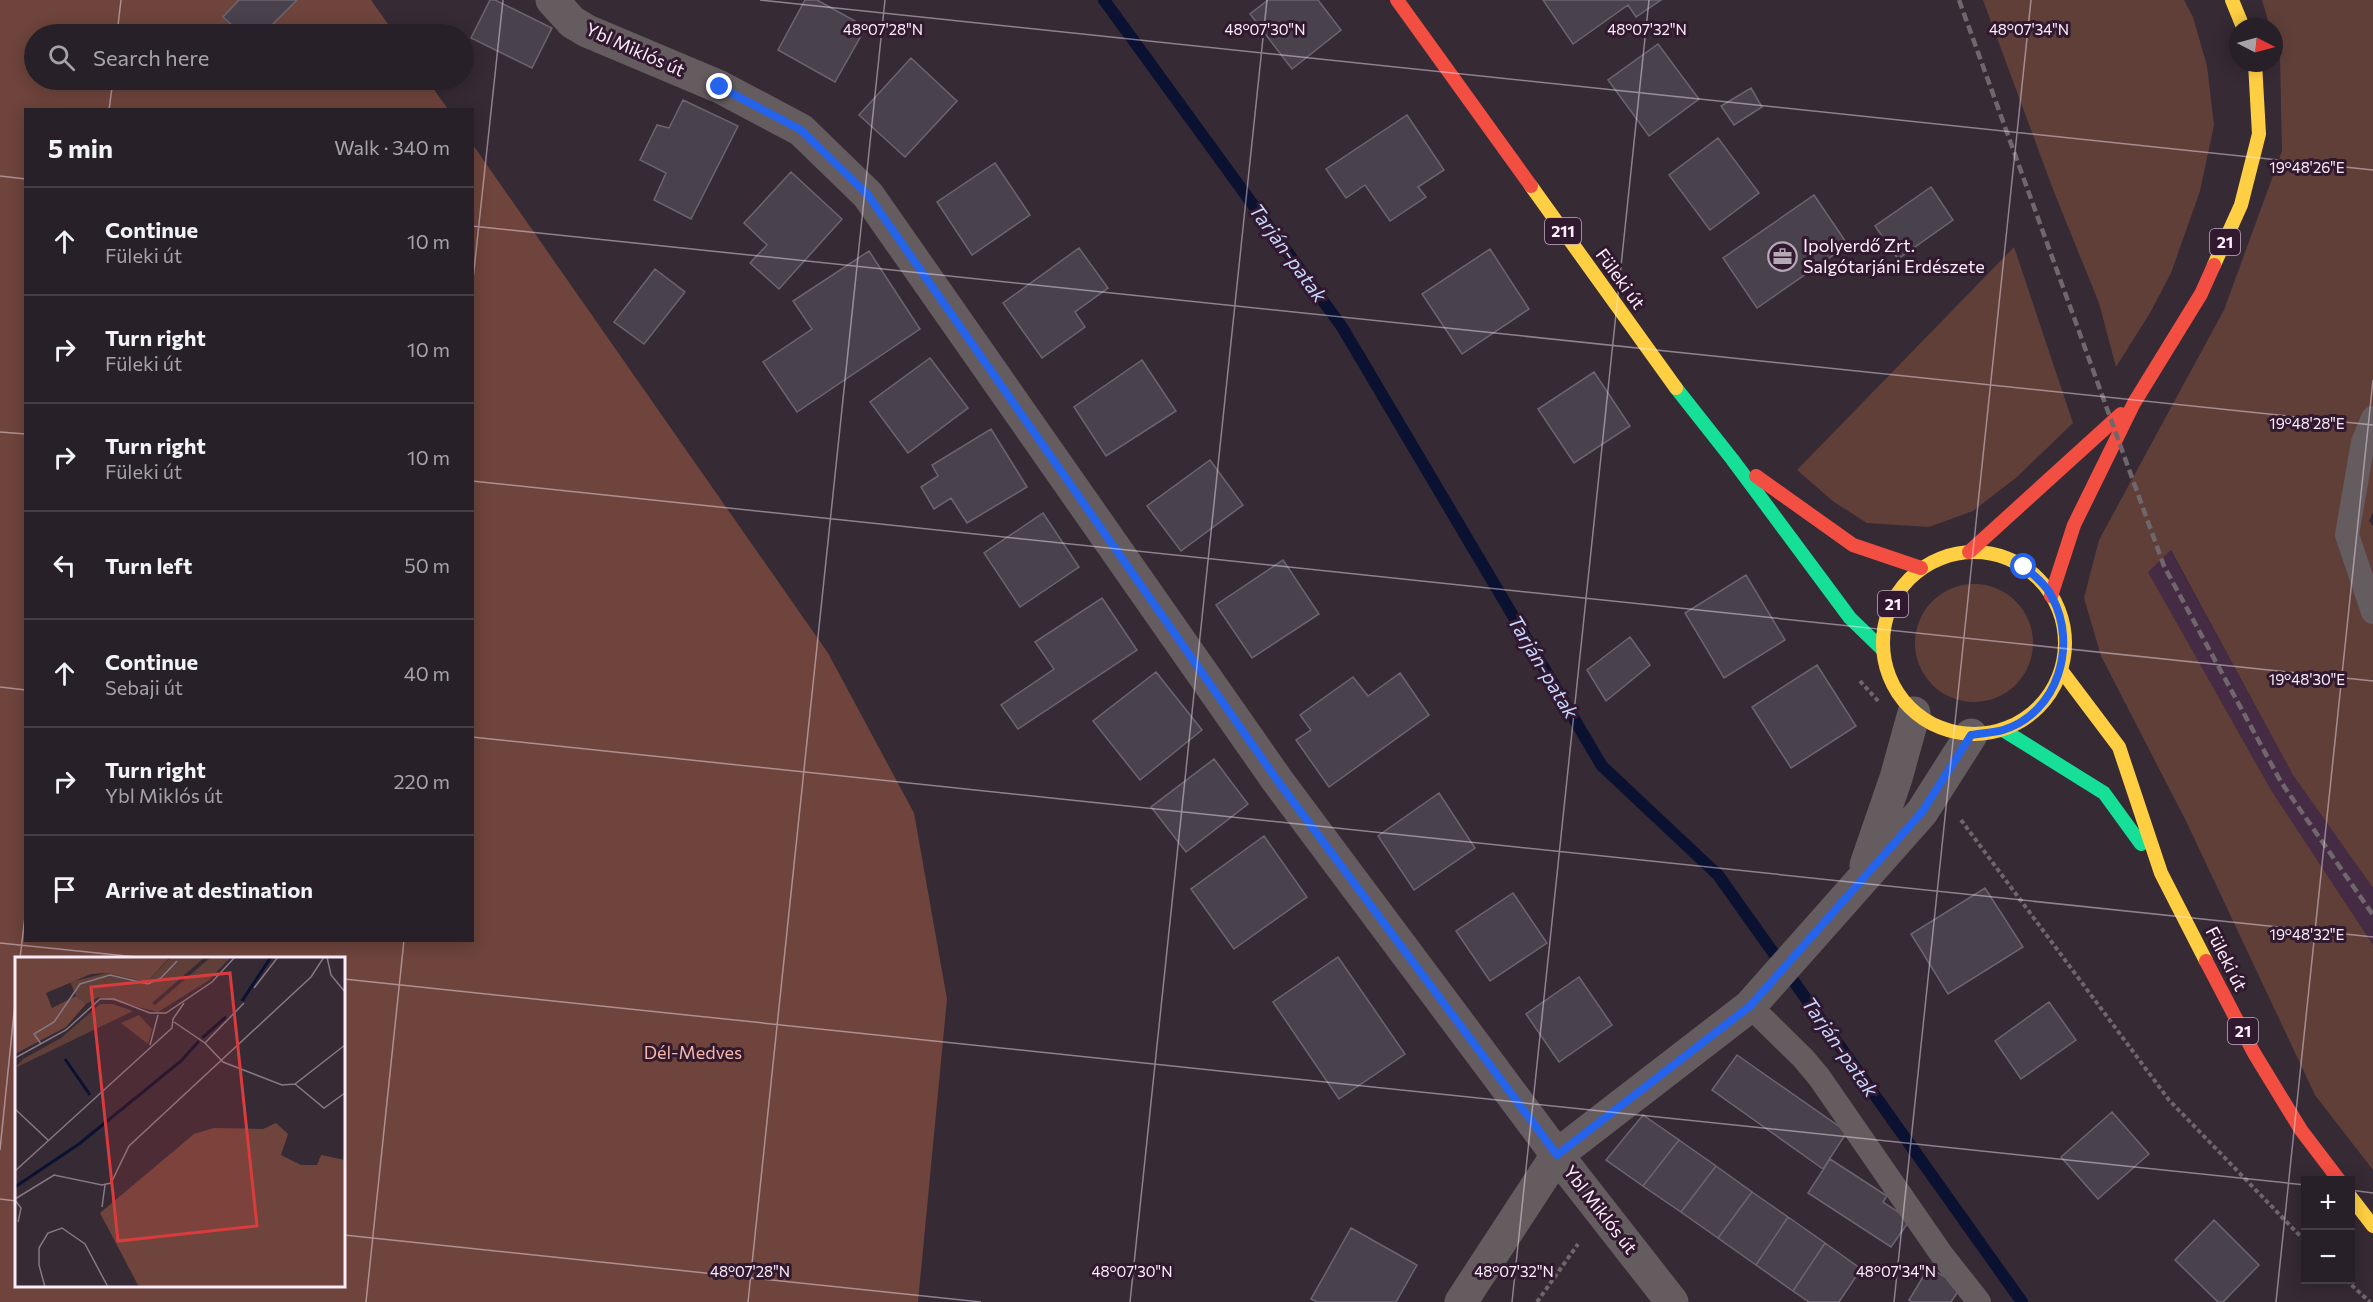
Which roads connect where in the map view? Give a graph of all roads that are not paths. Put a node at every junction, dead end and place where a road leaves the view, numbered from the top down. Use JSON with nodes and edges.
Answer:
{"nodes":[{"id":1,"x":552,"y":0,"type":"edge"},
{"id":2,"x":1397,"y":0,"type":"edge"},
{"id":3,"x":2232,"y":0,"type":"edge"},
{"id":4,"x":2239,"y":18,"type":"edge"},
{"id":5,"x":2256,"y":72,"type":"edge"},
{"id":6,"x":2134,"y":402,"type":"junction"},
{"id":7,"x":2373,"y":418,"type":"edge"},
{"id":8,"x":1732,"y":459,"type":"junction"},
{"id":9,"x":1969,"y":552,"type":"junction"},
{"id":10,"x":1921,"y":568,"type":"junction"},
{"id":11,"x":2051,"y":596,"type":"junction"},
{"id":12,"x":2373,"y":612,"type":"edge"},
{"id":13,"x":1882,"y":649,"type":"junction"},
{"id":14,"x":2061,"y":670,"type":"junction"},
{"id":15,"x":1914,"y":713,"type":"junction"},
{"id":16,"x":2003,"y":730,"type":"junction"},
{"id":17,"x":1971,"y":735,"type":"junction"},
{"id":18,"x":2161,"y":873,"type":"junction"},
{"id":19,"x":1862,"y":878,"type":"junction"},
{"id":20,"x":1760,"y":995,"type":"junction"},
{"id":21,"x":1557,"y":1155,"type":"junction"},
{"id":22,"x":2336,"y":1176,"type":"edge"},
{"id":23,"x":2355,"y":1203,"type":"edge"},
{"id":24,"x":2373,"y":1226,"type":"edge"},
{"id":25,"x":1461,"y":1302,"type":"edge"},
{"id":26,"x":1672,"y":1302,"type":"edge"},
{"id":27,"x":1980,"y":1302,"type":"edge"}],
"edges":[{"from":1,"to":21,"type":"street","name":"Ybl Miklós út"},
{"from":2,"to":8,"type":"main road","name":"Füleki út","number":"211"},
{"from":3,"to":4,"type":"main road"},
{"from":5,"to":6,"type":"main road","number":"21"},
{"from":6,"to":9,"type":"main road","number":"21"},
{"from":6,"to":11,"type":"main road","number":"21"},
{"from":7,"to":12,"type":"lane"},
{"from":8,"to":10,"type":"main road","name":"Füleki út","number":"211"},
{"from":8,"to":13,"type":"main road","name":"Füleki út","number":"211"},
{"from":9,"to":10,"type":"main road","name":"Füleki út","number":"21"},
{"from":9,"to":11,"type":"main road","name":"Füleki út","number":"21"},
{"from":10,"to":13,"type":"main road","name":"Füleki út","number":"21"},
{"from":11,"to":14,"type":"main road","name":"Füleki út","number":"21"},
{"from":13,"to":15,"type":"main road","name":"Füleki út","number":"21"},
{"from":14,"to":16,"type":"main road","name":"Füleki út","number":"21"},
{"from":14,"to":18,"type":"main road","name":"Füleki út","number":"21"},
{"from":15,"to":17,"type":"main road","name":"Füleki út","number":"21"},
{"from":15,"to":19,"type":"street"},
{"from":16,"to":17,"type":"main road","name":"Füleki út","number":"21"},
{"from":16,"to":18,"type":"main road","name":"Füleki út","number":"21"},
{"from":17,"to":19,"type":"street"},
{"from":18,"to":22,"type":"main road","name":"Füleki út","number":"21"},
{"from":19,"to":20,"type":"street"},
{"from":20,"to":21,"type":"street"},
{"from":20,"to":27,"type":"lane"},
{"from":21,"to":25,"type":"street"},
{"from":21,"to":26,"type":"street","name":"Ybl Miklós út"},
{"from":23,"to":24,"type":"main road"}]}
